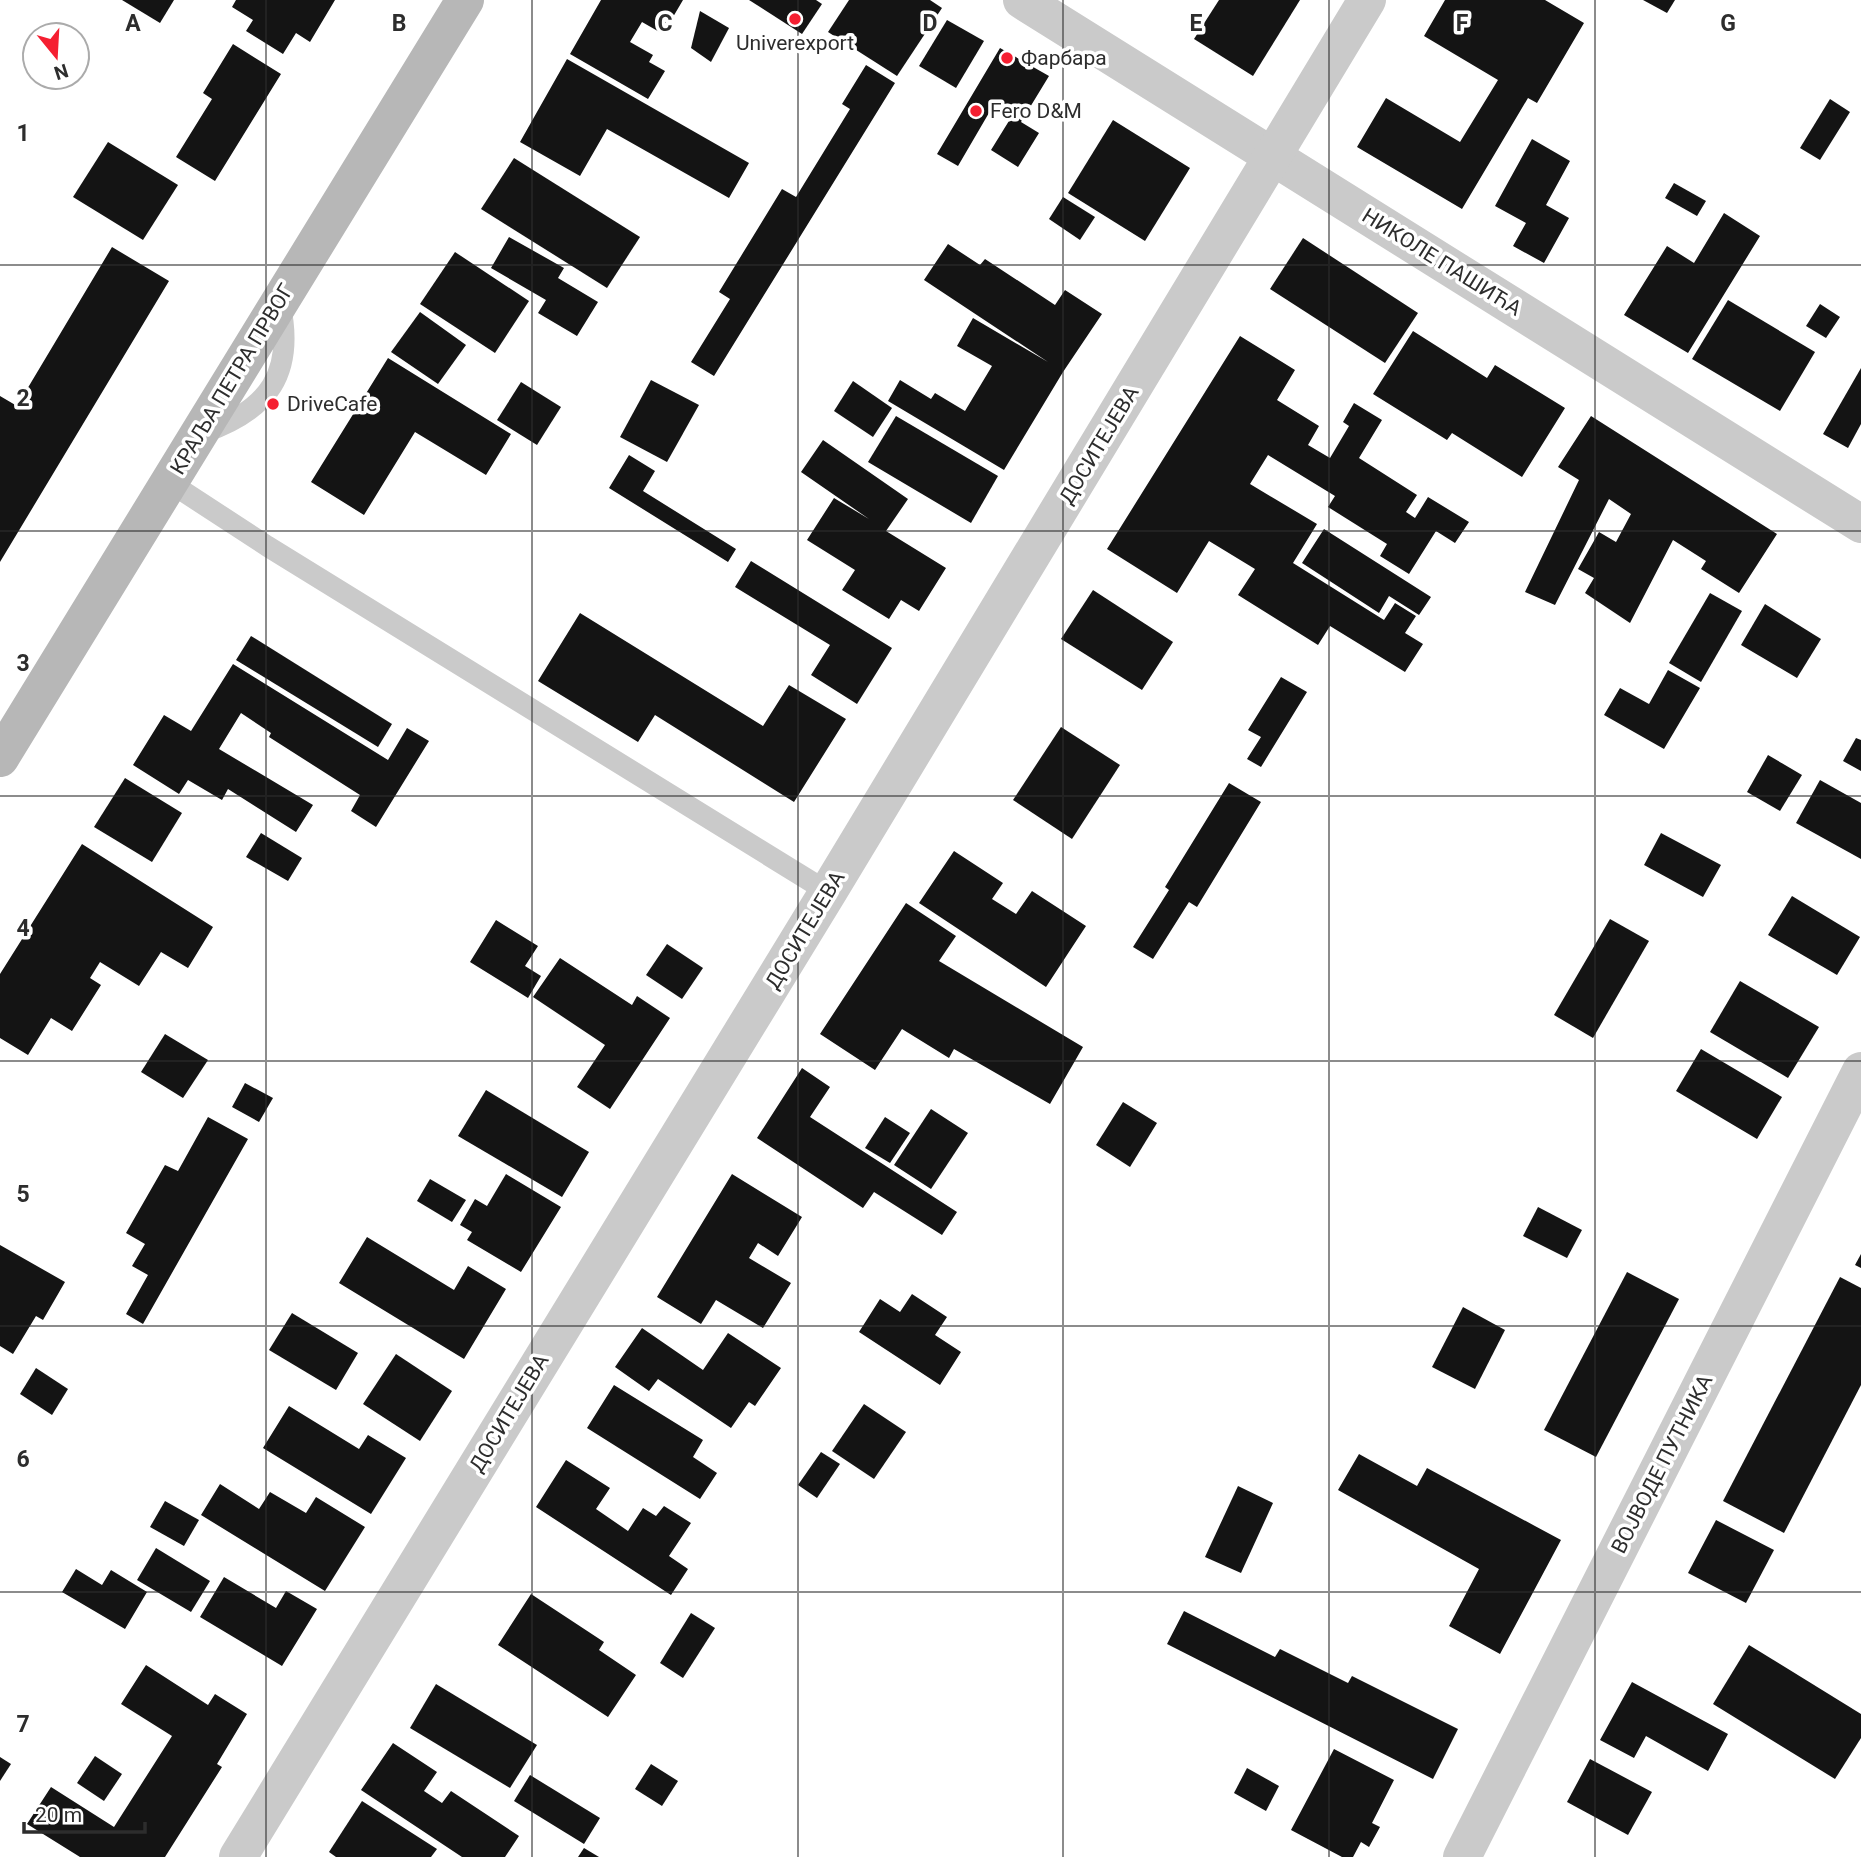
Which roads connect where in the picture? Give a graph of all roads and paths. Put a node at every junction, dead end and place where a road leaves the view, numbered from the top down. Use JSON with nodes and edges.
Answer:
{"nodes":[{"id":1,"x":465,"y":0,"type":"edge"},
{"id":2,"x":1022,"y":0,"type":"edge"},
{"id":3,"x":1367,"y":0,"type":"edge"},
{"id":4,"x":1273,"y":157,"type":"junction"},
{"id":5,"x":169,"y":482,"type":"junction"},
{"id":6,"x":1861,"y":524,"type":"edge"},
{"id":7,"x":0,"y":758,"type":"edge"},
{"id":8,"x":828,"y":892,"type":"junction"},
{"id":9,"x":1861,"y":1071,"type":"edge"},
{"id":10,"x":238,"y":1857,"type":"edge"},
{"id":11,"x":1462,"y":1857,"type":"edge"}],
"edges":[{"from":1,"to":5,"type":"street","name":"КРАЉА ПЕТРА ПРВОГ"},
{"from":2,"to":4,"type":"street","name":"НИКОЛЕ ПАШИЋА"},
{"from":3,"to":4,"type":"street","name":"ДОСИТЕЈЕВА"},
{"from":4,"to":6,"type":"street","name":"НИКОЛЕ ПАШИЋА"},
{"from":4,"to":8,"type":"street","name":"ДОСИТЕЈЕВА"},
{"from":5,"to":7,"type":"street","name":"КРАЉА ПЕТРА ПРВОГ"},
{"from":5,"to":8,"type":"lane"},
{"from":8,"to":10,"type":"street","name":"ДОСИТЕЈЕВА"},
{"from":9,"to":11,"type":"street","name":"ВОЈВОДЕ ПУТНИКА"}]}
